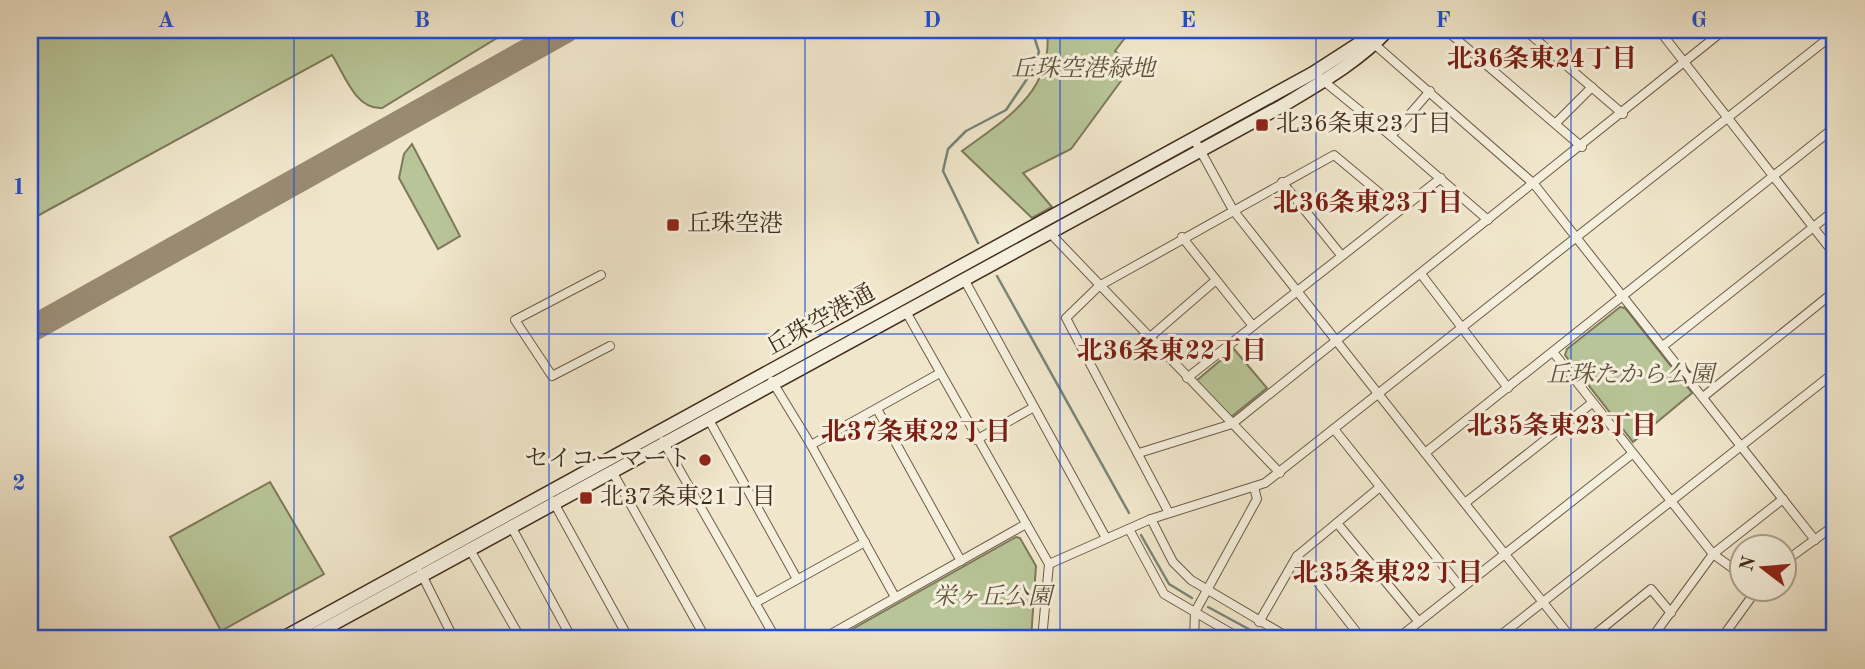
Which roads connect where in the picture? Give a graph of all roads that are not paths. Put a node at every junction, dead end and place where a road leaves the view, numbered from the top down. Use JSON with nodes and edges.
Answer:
{"nodes":[{"id":1,"x":1388,"y":30,"type":"edge"},
{"id":2,"x":1446,"y":30,"type":"edge"},
{"id":3,"x":1525,"y":30,"type":"edge"},
{"id":4,"x":1659,"y":30,"type":"edge"},
{"id":5,"x":1724,"y":30,"type":"edge"},
{"id":6,"x":1835,"y":33,"type":"edge"},
{"id":7,"x":1371,"y":37,"type":"edge"},
{"id":8,"x":1683,"y":61,"type":"junction"},
{"id":9,"x":1318,"y":77,"type":"junction"},
{"id":10,"x":1592,"y":87,"type":"junction"},
{"id":11,"x":1430,"y":91,"type":"junction"},
{"id":12,"x":1623,"y":114,"type":"junction"},
{"id":13,"x":1727,"y":119,"type":"junction"},
{"id":14,"x":1556,"y":123,"type":"junction"},
{"id":15,"x":1835,"y":127,"type":"edge"},
{"id":16,"x":1391,"y":136,"type":"junction"},
{"id":17,"x":1198,"y":144,"type":"junction"},
{"id":18,"x":1582,"y":147,"type":"junction"},
{"id":19,"x":1774,"y":176,"type":"junction"},
{"id":20,"x":1441,"y":178,"type":"junction"},
{"id":21,"x":1282,"y":182,"type":"junction"},
{"id":22,"x":1534,"y":184,"type":"junction"},
{"id":23,"x":1233,"y":210,"type":"junction"},
{"id":24,"x":1400,"y":210,"type":"junction"},
{"id":25,"x":1835,"y":210,"type":"edge"},
{"id":26,"x":1488,"y":220,"type":"junction"},
{"id":27,"x":1814,"y":227,"type":"junction"},
{"id":28,"x":1050,"y":233,"type":"junction"},
{"id":29,"x":1182,"y":237,"type":"junction"},
{"id":30,"x":1577,"y":238,"type":"junction"},
{"id":31,"x":1341,"y":255,"type":"junction"},
{"id":32,"x":1835,"y":255,"type":"edge"},
{"id":33,"x":1421,"y":274,"type":"junction"},
{"id":34,"x":601,"y":275,"type":"dead end"},
{"id":35,"x":1216,"y":280,"type":"junction"},
{"id":36,"x":965,"y":281,"type":"junction"},
{"id":37,"x":1099,"y":286,"type":"junction"},
{"id":38,"x":1835,"y":291,"type":"edge"},
{"id":39,"x":1297,"y":292,"type":"junction"},
{"id":40,"x":1623,"y":297,"type":"junction"},
{"id":41,"x":902,"y":307,"type":"junction"},
{"id":42,"x":1253,"y":326,"type":"junction"},
{"id":43,"x":1463,"y":328,"type":"junction"},
{"id":44,"x":1149,"y":338,"type":"junction"},
{"id":45,"x":1336,"y":341,"type":"junction"},
{"id":46,"x":610,"y":346,"type":"dead end"},
{"id":47,"x":1663,"y":346,"type":"junction"},
{"id":48,"x":1553,"y":352,"type":"junction"},
{"id":49,"x":1835,"y":372,"type":"edge"},
{"id":50,"x":940,"y":373,"type":"junction"},
{"id":51,"x":1187,"y":378,"type":"junction"},
{"id":52,"x":770,"y":379,"type":"junction"},
{"id":53,"x":1508,"y":388,"type":"junction"},
{"id":54,"x":1379,"y":394,"type":"junction"},
{"id":55,"x":1703,"y":397,"type":"junction"},
{"id":56,"x":1592,"y":402,"type":"junction"},
{"id":57,"x":1034,"y":407,"type":"junction"},
{"id":58,"x":877,"y":409,"type":"junction"},
{"id":59,"x":709,"y":420,"type":"junction"},
{"id":60,"x":1231,"y":424,"type":"junction"},
{"id":61,"x":1334,"y":429,"type":"junction"},
{"id":62,"x":662,"y":439,"type":"junction"},
{"id":63,"x":976,"y":440,"type":"junction"},
{"id":64,"x":811,"y":445,"type":"junction"},
{"id":65,"x":1742,"y":446,"type":"junction"},
{"id":66,"x":1139,"y":453,"type":"junction"},
{"id":67,"x":1425,"y":453,"type":"junction"},
{"id":68,"x":1632,"y":453,"type":"junction"},
{"id":69,"x":613,"y":473,"type":"junction"},
{"id":70,"x":1280,"y":473,"type":"junction"},
{"id":71,"x":1254,"y":487,"type":"junction"},
{"id":72,"x":1380,"y":487,"type":"junction"},
{"id":73,"x":552,"y":499,"type":"junction"},
{"id":74,"x":1783,"y":499,"type":"junction"},
{"id":75,"x":1670,"y":502,"type":"junction"},
{"id":76,"x":1465,"y":503,"type":"junction"},
{"id":77,"x":1169,"y":513,"type":"junction"},
{"id":78,"x":1152,"y":519,"type":"junction"},
{"id":79,"x":1337,"y":523,"type":"junction"},
{"id":80,"x":1026,"y":524,"type":"junction"},
{"id":81,"x":1835,"y":525,"type":"edge"},
{"id":82,"x":512,"y":528,"type":"junction"},
{"id":83,"x":1129,"y":528,"type":"junction"},
{"id":84,"x":1107,"y":538,"type":"junction"},
{"id":85,"x":1815,"y":540,"type":"junction"},
{"id":86,"x":865,"y":542,"type":"junction"},
{"id":87,"x":468,"y":545,"type":"junction"},
{"id":88,"x":1798,"y":552,"type":"edge"},
{"id":89,"x":1504,"y":553,"type":"junction"},
{"id":90,"x":1713,"y":554,"type":"junction"},
{"id":91,"x":1297,"y":556,"type":"junction"},
{"id":92,"x":961,"y":561,"type":"junction"},
{"id":93,"x":1049,"y":564,"type":"junction"},
{"id":94,"x":1728,"y":565,"type":"edge"},
{"id":95,"x":420,"y":571,"type":"junction"},
{"id":96,"x":797,"y":579,"type":"junction"},
{"id":97,"x":1461,"y":588,"type":"junction"},
{"id":98,"x":1208,"y":590,"type":"junction"},
{"id":99,"x":895,"y":597,"type":"junction"},
{"id":100,"x":1543,"y":602,"type":"junction"},
{"id":101,"x":1748,"y":602,"type":"edge"},
{"id":102,"x":755,"y":603,"type":"junction"},
{"id":103,"x":1195,"y":612,"type":"junction"},
{"id":104,"x":1671,"y":613,"type":"junction"},
{"id":105,"x":1259,"y":622,"type":"junction"},
{"id":106,"x":1419,"y":622,"type":"junction"},
{"id":107,"x":840,"y":629,"type":"junction"},
{"id":108,"x":702,"y":638,"type":"edge"},
{"id":109,"x":281,"y":639,"type":"edge"},
{"id":110,"x":306,"y":639,"type":"edge"},
{"id":111,"x":454,"y":639,"type":"edge"},
{"id":112,"x":521,"y":639,"type":"edge"},
{"id":113,"x":572,"y":639,"type":"edge"},
{"id":114,"x":629,"y":639,"type":"edge"},
{"id":115,"x":776,"y":639,"type":"edge"},
{"id":116,"x":822,"y":639,"type":"edge"},
{"id":117,"x":845,"y":639,"type":"edge"},
{"id":118,"x":1042,"y":639,"type":"edge"},
{"id":119,"x":1194,"y":639,"type":"edge"},
{"id":120,"x":1241,"y":639,"type":"edge"},
{"id":121,"x":1291,"y":639,"type":"edge"},
{"id":122,"x":1362,"y":639,"type":"edge"},
{"id":123,"x":1398,"y":639,"type":"edge"},
{"id":124,"x":1497,"y":639,"type":"edge"},
{"id":125,"x":1572,"y":639,"type":"edge"},
{"id":126,"x":1589,"y":639,"type":"edge"},
{"id":127,"x":1651,"y":639,"type":"edge"},
{"id":128,"x":1721,"y":639,"type":"edge"}],
"edges":[{"from":1,"to":7,"type":"main road","name":"丘珠空港通"},
{"from":2,"to":14,"type":"street"},
{"from":3,"to":10,"type":"street"},
{"from":4,"to":8,"type":"street"},
{"from":5,"to":8,"type":"street"},
{"from":6,"to":13,"type":"street"},
{"from":7,"to":9,"type":"main road","name":"丘珠空港通"},
{"from":7,"to":11,"type":"street"},
{"from":8,"to":12,"type":"street"},
{"from":8,"to":13,"type":"street"},
{"from":9,"to":16,"type":"street"},
{"from":9,"to":17,"type":"main road","name":"丘珠空港通"},
{"from":10,"to":12,"type":"street"},
{"from":10,"to":14,"type":"street"},
{"from":11,"to":16,"type":"street"},
{"from":11,"to":22,"type":"street"},
{"from":12,"to":18,"type":"street"},
{"from":13,"to":19,"type":"street"},
{"from":13,"to":30,"type":"street"},
{"from":14,"to":18,"type":"street"},
{"from":15,"to":19,"type":"street"},
{"from":16,"to":20,"type":"street"},
{"from":17,"to":23,"type":"street"},
{"from":17,"to":28,"type":"main road","name":"丘珠空港通"},
{"from":17,"to":41,"type":"main road","name":"丘珠空港通"},
{"from":18,"to":22,"type":"street"},
{"from":19,"to":27,"type":"street"},
{"from":19,"to":40,"type":"street"},
{"from":20,"to":24,"type":"street"},
{"from":20,"to":26,"type":"street"},
{"from":21,"to":23,"type":"street"},
{"from":21,"to":24,"type":"street"},
{"from":21,"to":31,"type":"street"},
{"from":22,"to":26,"type":"street"},
{"from":22,"to":30,"type":"street"},
{"from":23,"to":29,"type":"street"},
{"from":23,"to":39,"type":"street"},
{"from":24,"to":31,"type":"street"},
{"from":25,"to":27,"type":"street"},
{"from":26,"to":33,"type":"street"},
{"from":27,"to":32,"type":"street"},
{"from":27,"to":47,"type":"street"},
{"from":28,"to":36,"type":"main road","name":"丘珠空港通"},
{"from":28,"to":37,"type":"street"},
{"from":29,"to":35,"type":"street"},
{"from":29,"to":37,"type":"street"},
{"from":30,"to":40,"type":"street"},
{"from":30,"to":43,"type":"street"},
{"from":31,"to":39,"type":"street"},
{"from":33,"to":43,"type":"street"},
{"from":33,"to":45,"type":"street"},
{"from":34,"to":46,"type":"street"},
{"from":35,"to":42,"type":"street"},
{"from":35,"to":44,"type":"street"},
{"from":36,"to":41,"type":"main road","name":"丘珠空港通"},
{"from":36,"to":57,"type":"street"},
{"from":37,"to":44,"type":"street"},
{"from":37,"to":66,"type":"street"},
{"from":38,"to":55,"type":"street"},
{"from":39,"to":42,"type":"street"},
{"from":39,"to":45,"type":"street"},
{"from":40,"to":47,"type":"street"},
{"from":40,"to":48,"type":"street"},
{"from":41,"to":50,"type":"street"},
{"from":41,"to":52,"type":"main road","name":"丘珠空港通"},
{"from":42,"to":51,"type":"street"},
{"from":43,"to":53,"type":"street"},
{"from":43,"to":54,"type":"street"},
{"from":44,"to":51,"type":"street"},
{"from":45,"to":54,"type":"street"},
{"from":45,"to":60,"type":"street"},
{"from":47,"to":55,"type":"street"},
{"from":48,"to":53,"type":"street"},
{"from":48,"to":56,"type":"street"},
{"from":49,"to":65,"type":"street"},
{"from":50,"to":58,"type":"street"},
{"from":50,"to":63,"type":"street"},
{"from":51,"to":60,"type":"street"},
{"from":52,"to":59,"type":"main road","name":"丘珠空港通"},
{"from":52,"to":62,"type":"main road","name":"丘珠空港通"},
{"from":52,"to":64,"type":"street"},
{"from":53,"to":67,"type":"street"},
{"from":54,"to":61,"type":"street"},
{"from":54,"to":67,"type":"street"},
{"from":55,"to":65,"type":"street"},
{"from":56,"to":68,"type":"street"},
{"from":56,"to":76,"type":"street"},
{"from":57,"to":63,"type":"street"},
{"from":57,"to":84,"type":"street"},
{"from":58,"to":64,"type":"street"},
{"from":58,"to":92,"type":"street"},
{"from":59,"to":62,"type":"main road","name":"丘珠空港通"},
{"from":59,"to":96,"type":"street"},
{"from":60,"to":66,"type":"street"},
{"from":60,"to":70,"type":"street"},
{"from":61,"to":70,"type":"street"},
{"from":61,"to":72,"type":"street"},
{"from":62,"to":69,"type":"main road","name":"丘珠空港通"},
{"from":62,"to":73,"type":"main road","name":"丘珠空港通"},
{"from":62,"to":102,"type":"street"},
{"from":63,"to":80,"type":"street"},
{"from":64,"to":86,"type":"street"},
{"from":65,"to":74,"type":"street"},
{"from":65,"to":75,"type":"street"},
{"from":66,"to":77,"type":"street"},
{"from":67,"to":76,"type":"street"},
{"from":68,"to":75,"type":"street"},
{"from":68,"to":89,"type":"street"},
{"from":69,"to":73,"type":"main road","name":"丘珠空港通"},
{"from":69,"to":108,"type":"street"},
{"from":70,"to":71,"type":"street"},
{"from":71,"to":77,"type":"street"},
{"from":71,"to":98,"type":"street"},
{"from":72,"to":79,"type":"street"},
{"from":72,"to":97,"type":"street"},
{"from":73,"to":82,"type":"main road","name":"丘珠空港通"},
{"from":73,"to":87,"type":"main road","name":"丘珠空港通"},
{"from":73,"to":114,"type":"street"},
{"from":74,"to":85,"type":"street"},
{"from":74,"to":90,"type":"street"},
{"from":75,"to":90,"type":"street"},
{"from":75,"to":100,"type":"street"},
{"from":76,"to":89,"type":"street"},
{"from":77,"to":78,"type":"street"},
{"from":78,"to":83,"type":"street"},
{"from":78,"to":98,"type":"street"},
{"from":79,"to":91,"type":"street"},
{"from":79,"to":106,"type":"street"},
{"from":80,"to":92,"type":"street"},
{"from":80,"to":93,"type":"street"},
{"from":81,"to":85,"type":"street"},
{"from":82,"to":87,"type":"main road","name":"丘珠空港通"},
{"from":82,"to":113,"type":"street"},
{"from":83,"to":84,"type":"street"},
{"from":83,"to":103,"type":"street"},
{"from":84,"to":93,"type":"street"},
{"from":85,"to":88,"type":"street"},
{"from":86,"to":96,"type":"street"},
{"from":86,"to":99,"type":"street"},
{"from":87,"to":95,"type":"main road","name":"丘珠空港通"},
{"from":87,"to":112,"type":"street"},
{"from":89,"to":97,"type":"street"},
{"from":89,"to":100,"type":"street"},
{"from":90,"to":94,"type":"street"},
{"from":90,"to":104,"type":"street"},
{"from":91,"to":105,"type":"street"},
{"from":91,"to":122,"type":"street"},
{"from":92,"to":99,"type":"street"},
{"from":93,"to":118,"type":"street"},
{"from":95,"to":109,"type":"main road","name":"丘珠空港通"},
{"from":95,"to":110,"type":"main road","name":"丘珠空港通"},
{"from":95,"to":111,"type":"street"},
{"from":96,"to":102,"type":"street"},
{"from":97,"to":106,"type":"street"},
{"from":98,"to":103,"type":"street"},
{"from":98,"to":105,"type":"street"},
{"from":99,"to":107,"type":"street"},
{"from":100,"to":124,"type":"street"},
{"from":100,"to":125,"type":"street"},
{"from":101,"to":128,"type":"street"},
{"from":102,"to":115,"type":"street"},
{"from":103,"to":119,"type":"street"},
{"from":103,"to":120,"type":"street"},
{"from":104,"to":126,"type":"street"},
{"from":104,"to":127,"type":"street"},
{"from":105,"to":121,"type":"street"},
{"from":106,"to":123,"type":"street"},
{"from":107,"to":116,"type":"street"},
{"from":107,"to":117,"type":"street"}]}
